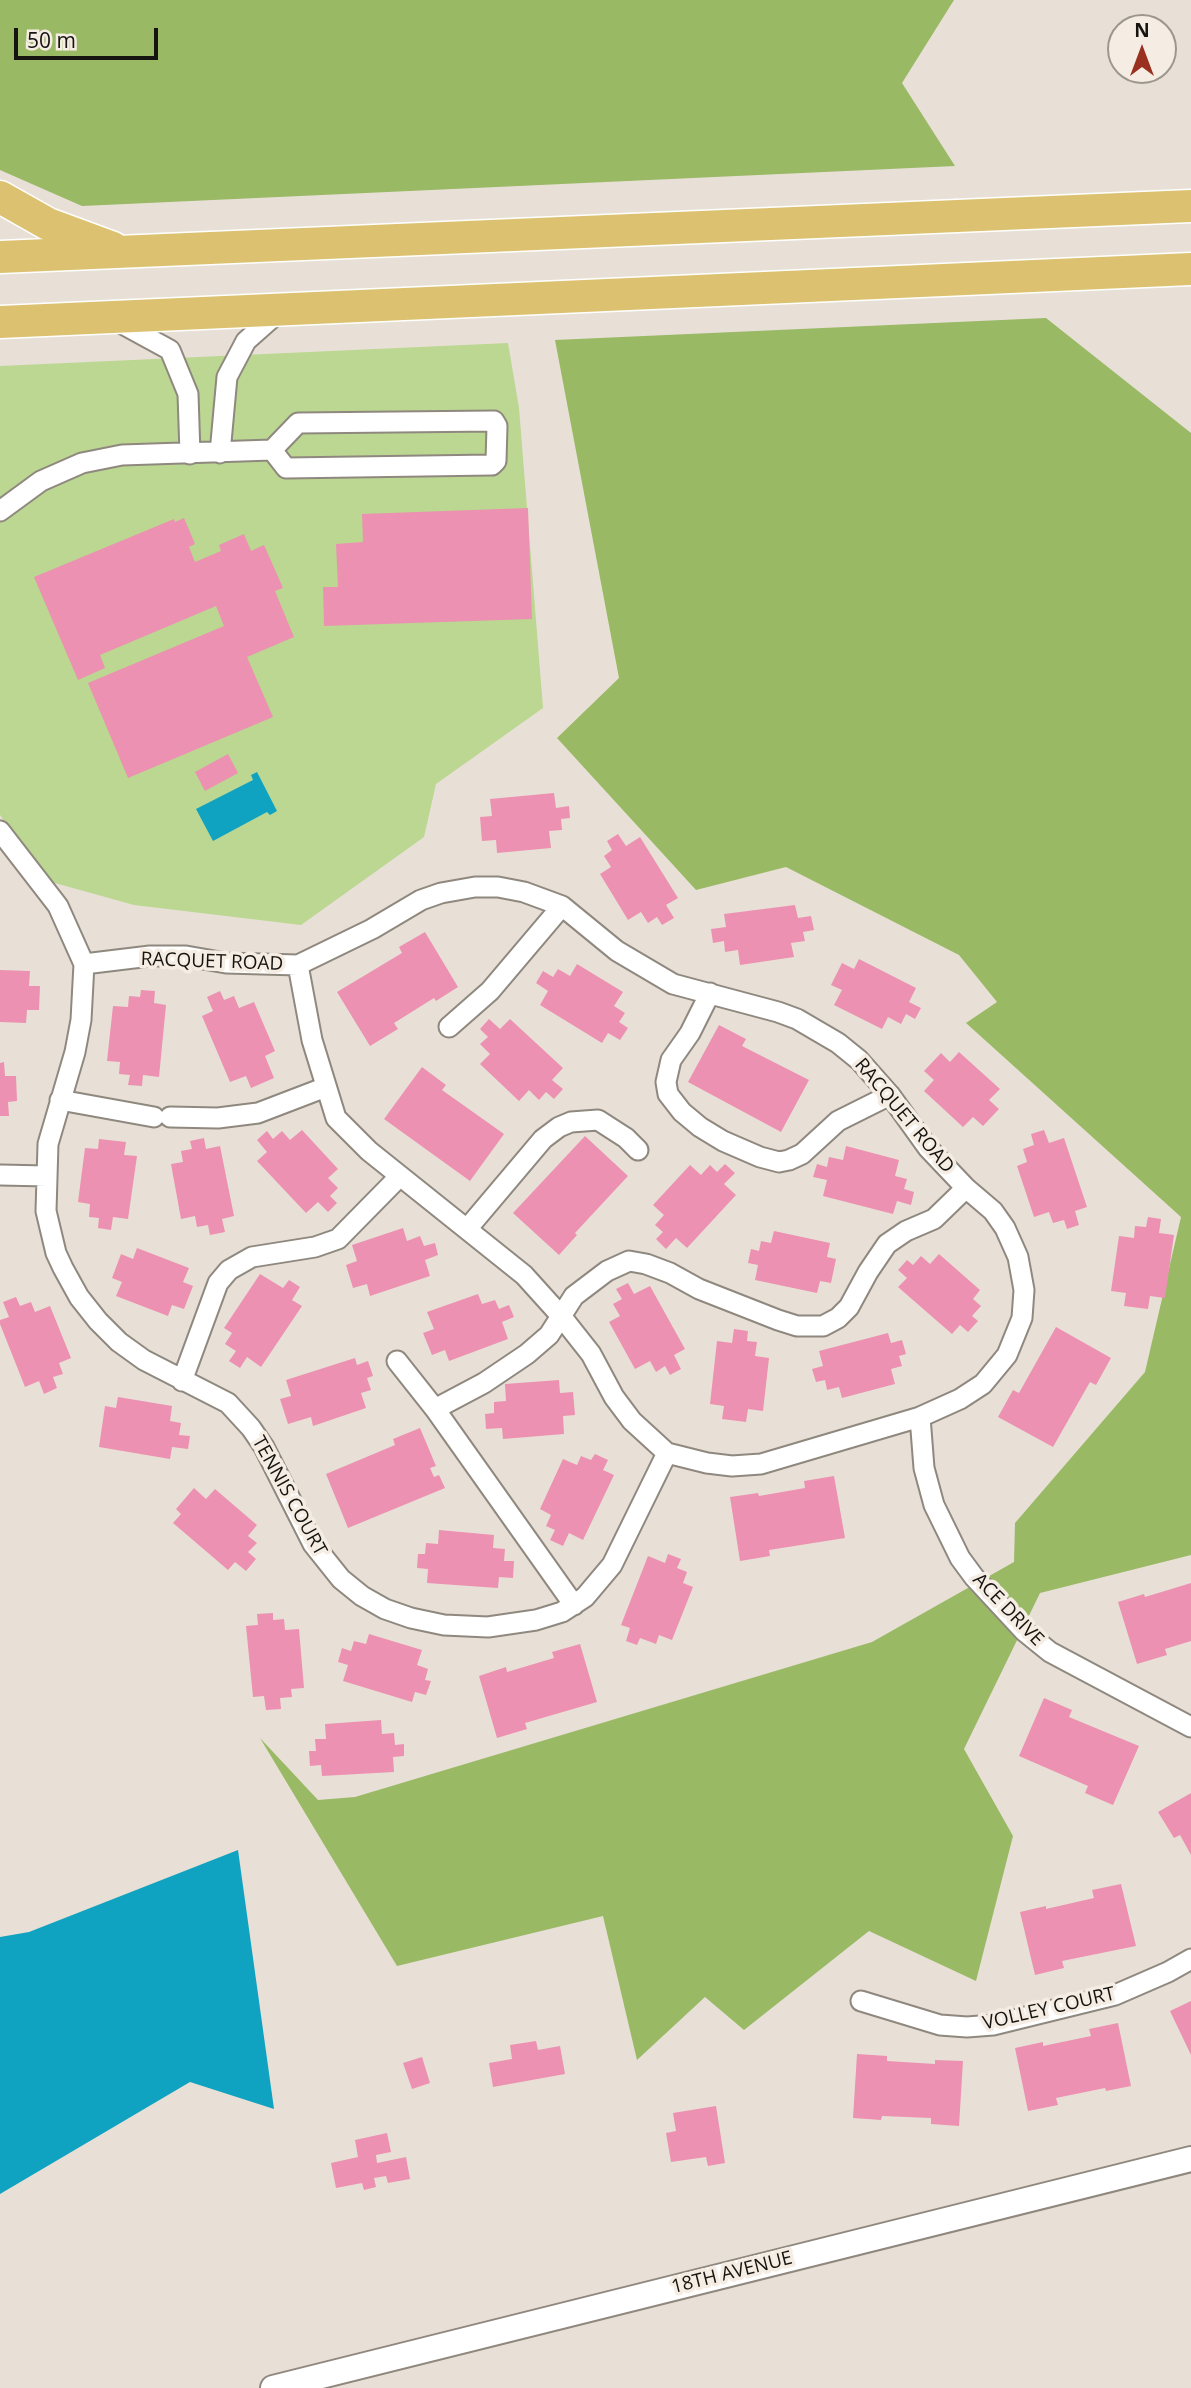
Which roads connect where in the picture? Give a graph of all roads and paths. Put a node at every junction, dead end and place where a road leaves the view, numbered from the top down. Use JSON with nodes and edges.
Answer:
{"nodes":[{"id":1,"x":0,"y":197,"type":"edge"},
{"id":2,"x":1191,"y":205,"type":"edge"},
{"id":3,"x":127,"y":253,"type":"junction"},
{"id":4,"x":0,"y":257,"type":"edge"},
{"id":5,"x":1191,"y":269,"type":"edge"},
{"id":6,"x":281,"y":310,"type":"junction"},
{"id":7,"x":109,"y":317,"type":"junction"},
{"id":8,"x":0,"y":322,"type":"edge"},
{"id":9,"x":272,"y":450,"type":"junction"},
{"id":10,"x":220,"y":453,"type":"junction"},
{"id":11,"x":190,"y":454,"type":"junction"},
{"id":12,"x":0,"y":511,"type":"edge"},
{"id":13,"x":0,"y":831,"type":"edge"},
{"id":14,"x":562,"y":906,"type":"junction"},
{"id":15,"x":84,"y":964,"type":"junction"},
{"id":16,"x":298,"y":965,"type":"junction"},
{"id":17,"x":710,"y":993,"type":"junction"},
{"id":18,"x":449,"y":1027,"type":"dead end"},
{"id":19,"x":326,"y":1087,"type":"junction"},
{"id":20,"x":890,"y":1095,"type":"junction"},
{"id":21,"x":60,"y":1100,"type":"junction"},
{"id":22,"x":638,"y":1150,"type":"dead end"},
{"id":23,"x":0,"y":1175,"type":"edge"},
{"id":24,"x":47,"y":1176,"type":"junction"},
{"id":25,"x":400,"y":1177,"type":"junction"},
{"id":26,"x":966,"y":1188,"type":"junction"},
{"id":27,"x":467,"y":1229,"type":"junction"},
{"id":28,"x":561,"y":1316,"type":"junction"},
{"id":29,"x":397,"y":1360,"type":"dead end"},
{"id":30,"x":183,"y":1381,"type":"junction"},
{"id":31,"x":435,"y":1409,"type":"junction"},
{"id":32,"x":920,"y":1417,"type":"junction"},
{"id":33,"x":667,"y":1453,"type":"junction"},
{"id":34,"x":574,"y":1605,"type":"junction"},
{"id":35,"x":1191,"y":1727,"type":"edge"},
{"id":36,"x":1191,"y":1959,"type":"edge"},
{"id":37,"x":861,"y":2001,"type":"dead end"},
{"id":38,"x":1191,"y":2159,"type":"edge"},
{"id":39,"x":273,"y":2388,"type":"edge"}],
"edges":[{"from":1,"to":3,"type":"highway"},
{"from":2,"to":3,"type":"highway"},
{"from":3,"to":4,"type":"highway"},
{"from":5,"to":6,"type":"highway"},
{"from":6,"to":7,"type":"highway"},
{"from":6,"to":10,"type":"street"},
{"from":7,"to":8,"type":"highway"},
{"from":7,"to":11,"type":"street"},
{"from":9,"to":9,"type":"street"},
{"from":9,"to":10,"type":"street"},
{"from":10,"to":11,"type":"street"},
{"from":11,"to":12,"type":"street"},
{"from":13,"to":15,"type":"street","name":"TENNIS COURT"},
{"from":14,"to":16,"type":"street","name":"RACQUET ROAD"},
{"from":14,"to":17,"type":"street","name":"RACQUET ROAD"},
{"from":14,"to":18,"type":"street"},
{"from":15,"to":16,"type":"street","name":"RACQUET ROAD"},
{"from":15,"to":21,"type":"street","name":"TENNIS COURT"},
{"from":16,"to":19,"type":"street","name":"RACQUET ROAD"},
{"from":17,"to":20,"type":"street","name":"RACQUET ROAD"},
{"from":17,"to":20,"type":"street"},
{"from":19,"to":21,"type":"street"},
{"from":19,"to":25,"type":"street","name":"RACQUET ROAD"},
{"from":20,"to":26,"type":"street","name":"RACQUET ROAD"},
{"from":21,"to":24,"type":"street","name":"TENNIS COURT"},
{"from":22,"to":27,"type":"street"},
{"from":23,"to":24,"type":"street"},
{"from":24,"to":30,"type":"street","name":"TENNIS COURT"},
{"from":25,"to":27,"type":"street","name":"RACQUET ROAD"},
{"from":25,"to":30,"type":"street"},
{"from":26,"to":28,"type":"street"},
{"from":26,"to":32,"type":"street","name":"RACQUET ROAD"},
{"from":27,"to":28,"type":"street","name":"RACQUET ROAD"},
{"from":28,"to":31,"type":"street"},
{"from":28,"to":33,"type":"street","name":"RACQUET ROAD"},
{"from":29,"to":31,"type":"street"},
{"from":30,"to":34,"type":"street","name":"TENNIS COURT"},
{"from":31,"to":34,"type":"street"},
{"from":32,"to":33,"type":"street","name":"RACQUET ROAD"},
{"from":32,"to":35,"type":"street","name":"ACE DRIVE"},
{"from":33,"to":34,"type":"street","name":"TENNIS COURT"},
{"from":36,"to":37,"type":"street","name":"VOLLEY COURT"},
{"from":38,"to":39,"type":"street","name":"18TH AVENUE"}]}
